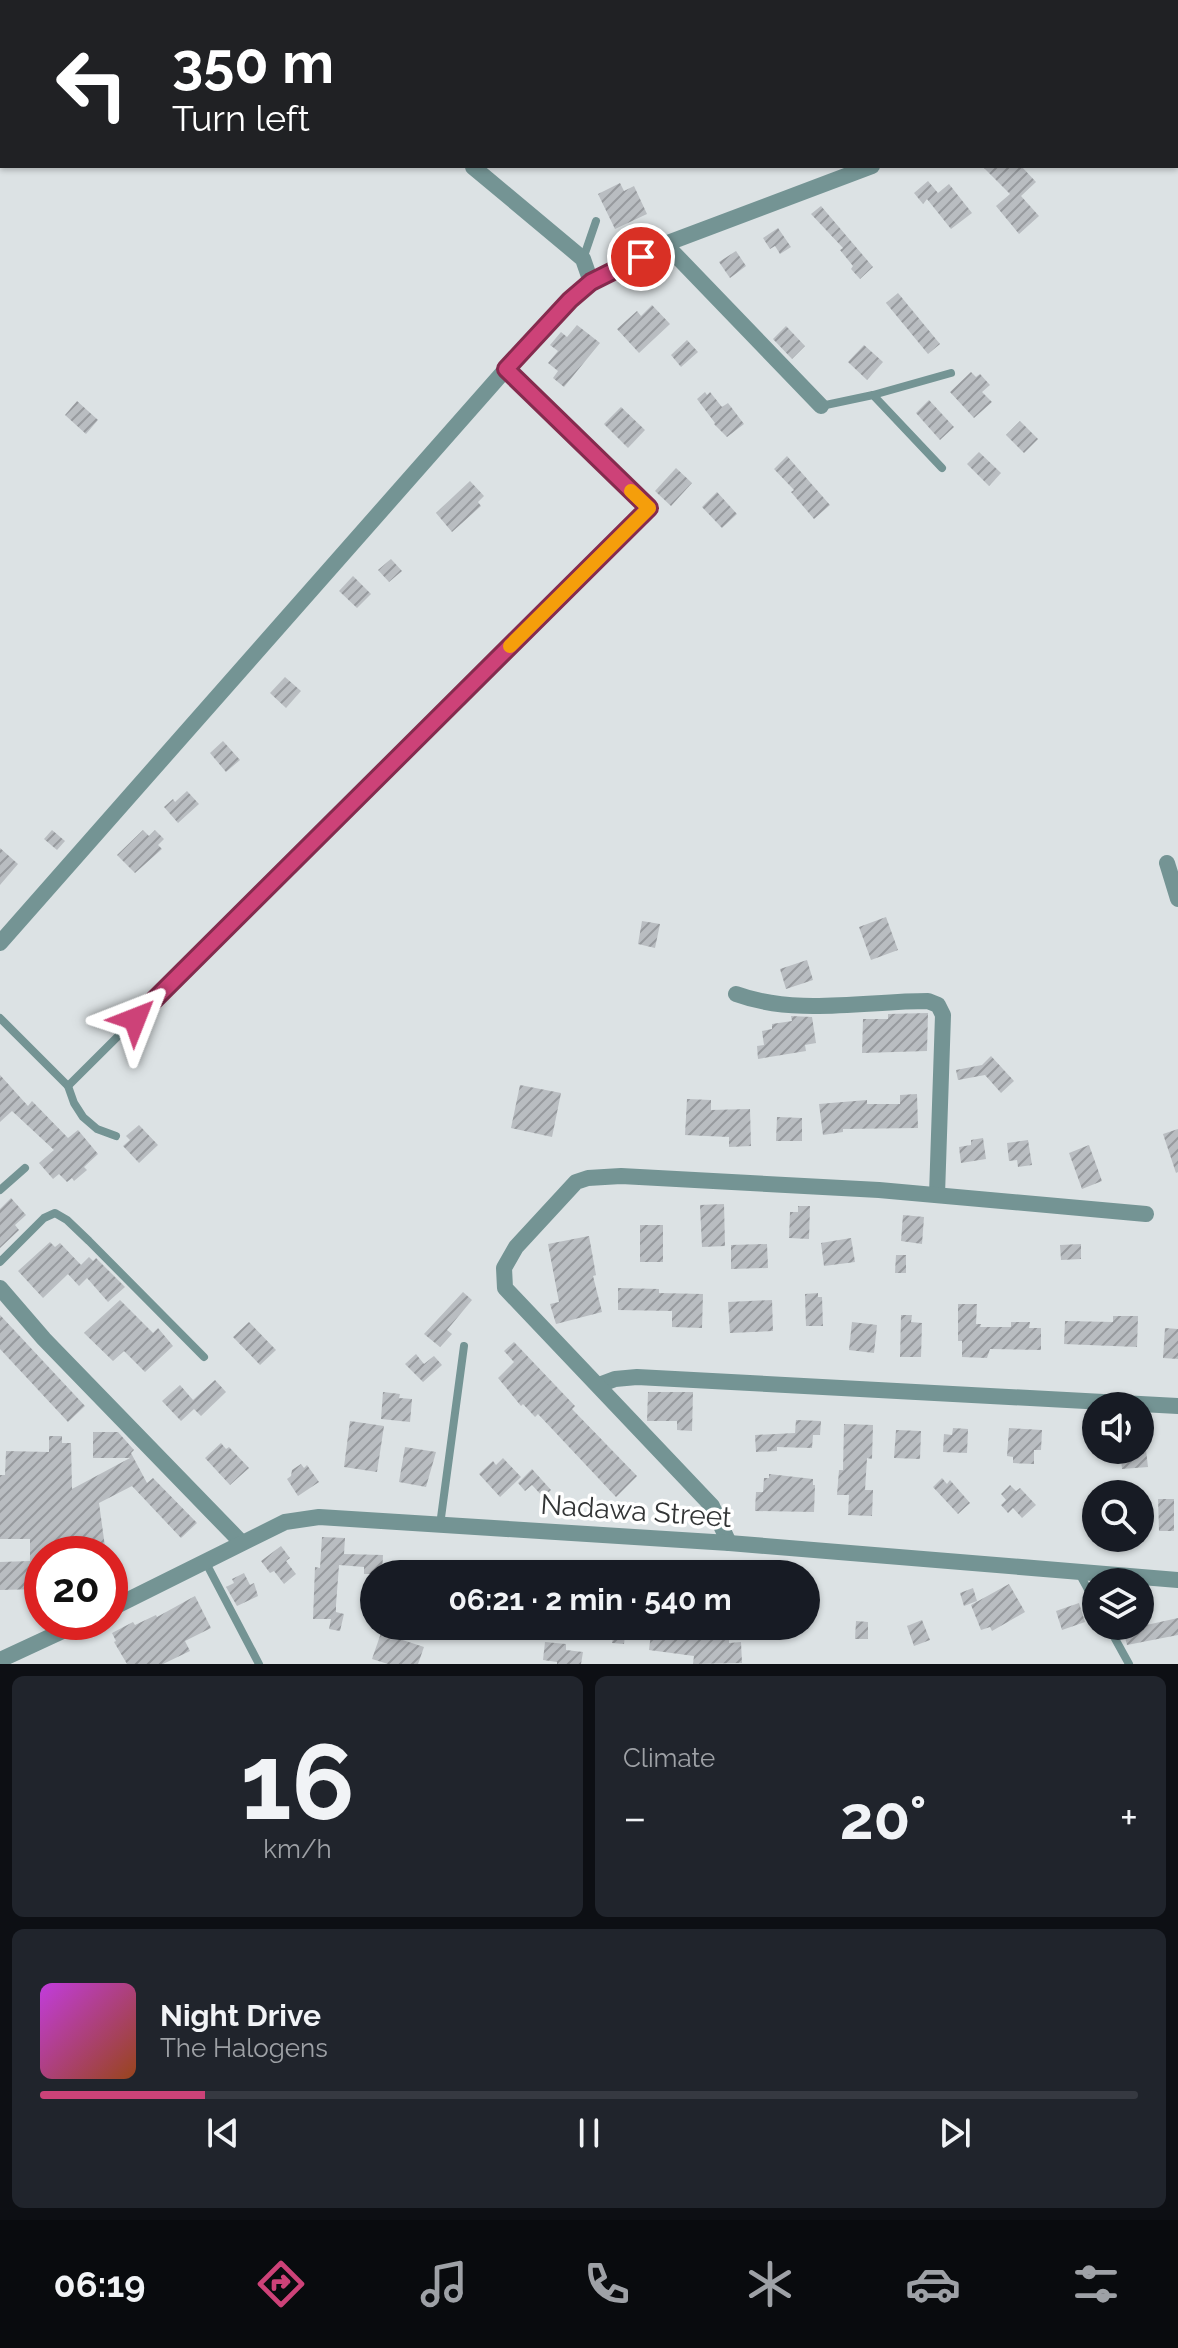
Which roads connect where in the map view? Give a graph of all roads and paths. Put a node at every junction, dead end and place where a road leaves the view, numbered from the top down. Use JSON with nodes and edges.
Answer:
{"nodes":[{"id":1,"x":475,"y":168,"type":"edge"},
{"id":2,"x":867,"y":168,"type":"edge"},
{"id":3,"x":596,"y":221,"type":"dead end"},
{"id":4,"x":665,"y":244,"type":"junction"},
{"id":5,"x":583,"y":259,"type":"junction"},
{"id":6,"x":591,"y":282,"type":"junction"},
{"id":7,"x":506,"y":369,"type":"junction"},
{"id":8,"x":951,"y":373,"type":"dead end"},
{"id":9,"x":873,"y":395,"type":"junction"},
{"id":10,"x":821,"y":406,"type":"joint"},
{"id":11,"x":942,"y":468,"type":"dead end"},
{"id":12,"x":1167,"y":863,"type":"dead end"},
{"id":13,"x":1178,"y":899,"type":"edge"},
{"id":14,"x":0,"y":943,"type":"edge"},
{"id":15,"x":736,"y":994,"type":"dead end"},
{"id":16,"x":0,"y":1018,"type":"edge"},
{"id":17,"x":68,"y":1086,"type":"junction"},
{"id":18,"x":116,"y":1136,"type":"dead end"},
{"id":19,"x":25,"y":1168,"type":"dead end"},
{"id":20,"x":0,"y":1190,"type":"edge"},
{"id":21,"x":937,"y":1195,"type":"junction"},
{"id":22,"x":1146,"y":1214,"type":"dead end"},
{"id":23,"x":0,"y":1262,"type":"edge"},
{"id":24,"x":0,"y":1288,"type":"edge"},
{"id":25,"x":464,"y":1346,"type":"dead end"},
{"id":26,"x":204,"y":1357,"type":"dead end"},
{"id":27,"x":599,"y":1385,"type":"junction"},
{"id":28,"x":1178,"y":1406,"type":"edge"},
{"id":29,"x":440,"y":1525,"type":"junction"},
{"id":30,"x":241,"y":1542,"type":"junction"},
{"id":31,"x":729,"y":1543,"type":"junction"},
{"id":32,"x":206,"y":1563,"type":"junction"},
{"id":33,"x":1079,"y":1573,"type":"junction"},
{"id":34,"x":1082,"y":1578,"type":"edge"},
{"id":35,"x":1178,"y":1580,"type":"edge"},
{"id":36,"x":128,"y":1600,"type":"edge"},
{"id":37,"x":43,"y":1640,"type":"edge"},
{"id":38,"x":1116,"y":1640,"type":"edge"},
{"id":39,"x":0,"y":1660,"type":"edge"},
{"id":40,"x":259,"y":1664,"type":"edge"},
{"id":41,"x":1129,"y":1664,"type":"edge"}],
"edges":[{"from":1,"to":5,"type":"street"},
{"from":2,"to":4,"type":"street"},
{"from":3,"to":5,"type":"lane"},
{"from":4,"to":6,"type":"street"},
{"from":4,"to":10,"type":"street"},
{"from":5,"to":6,"type":"street"},
{"from":6,"to":7,"type":"street"},
{"from":7,"to":14,"type":"street"},
{"from":7,"to":17,"type":"lane"},
{"from":8,"to":9,"type":"lane"},
{"from":9,"to":10,"type":"lane"},
{"from":9,"to":11,"type":"lane"},
{"from":12,"to":13,"type":"street"},
{"from":15,"to":21,"type":"street"},
{"from":16,"to":17,"type":"lane"},
{"from":17,"to":18,"type":"lane"},
{"from":19,"to":20,"type":"lane"},
{"from":21,"to":22,"type":"street"},
{"from":21,"to":27,"type":"street"},
{"from":23,"to":26,"type":"lane"},
{"from":24,"to":30,"type":"street"},
{"from":25,"to":29,"type":"lane"},
{"from":27,"to":28,"type":"street"},
{"from":27,"to":31,"type":"street"},
{"from":29,"to":30,"type":"street","name":"Nadawa Street"},
{"from":29,"to":31,"type":"street","name":"Nadawa Street"},
{"from":30,"to":32,"type":"street","name":"Nadawa Street"},
{"from":31,"to":33,"type":"street","name":"Nadawa Street"},
{"from":32,"to":36,"type":"street","name":"Nadawa Street"},
{"from":32,"to":40,"type":"lane"},
{"from":33,"to":34,"type":"lane"},
{"from":33,"to":35,"type":"street","name":"Nadawa Street"},
{"from":37,"to":39,"type":"street"},
{"from":38,"to":41,"type":"lane"}]}
